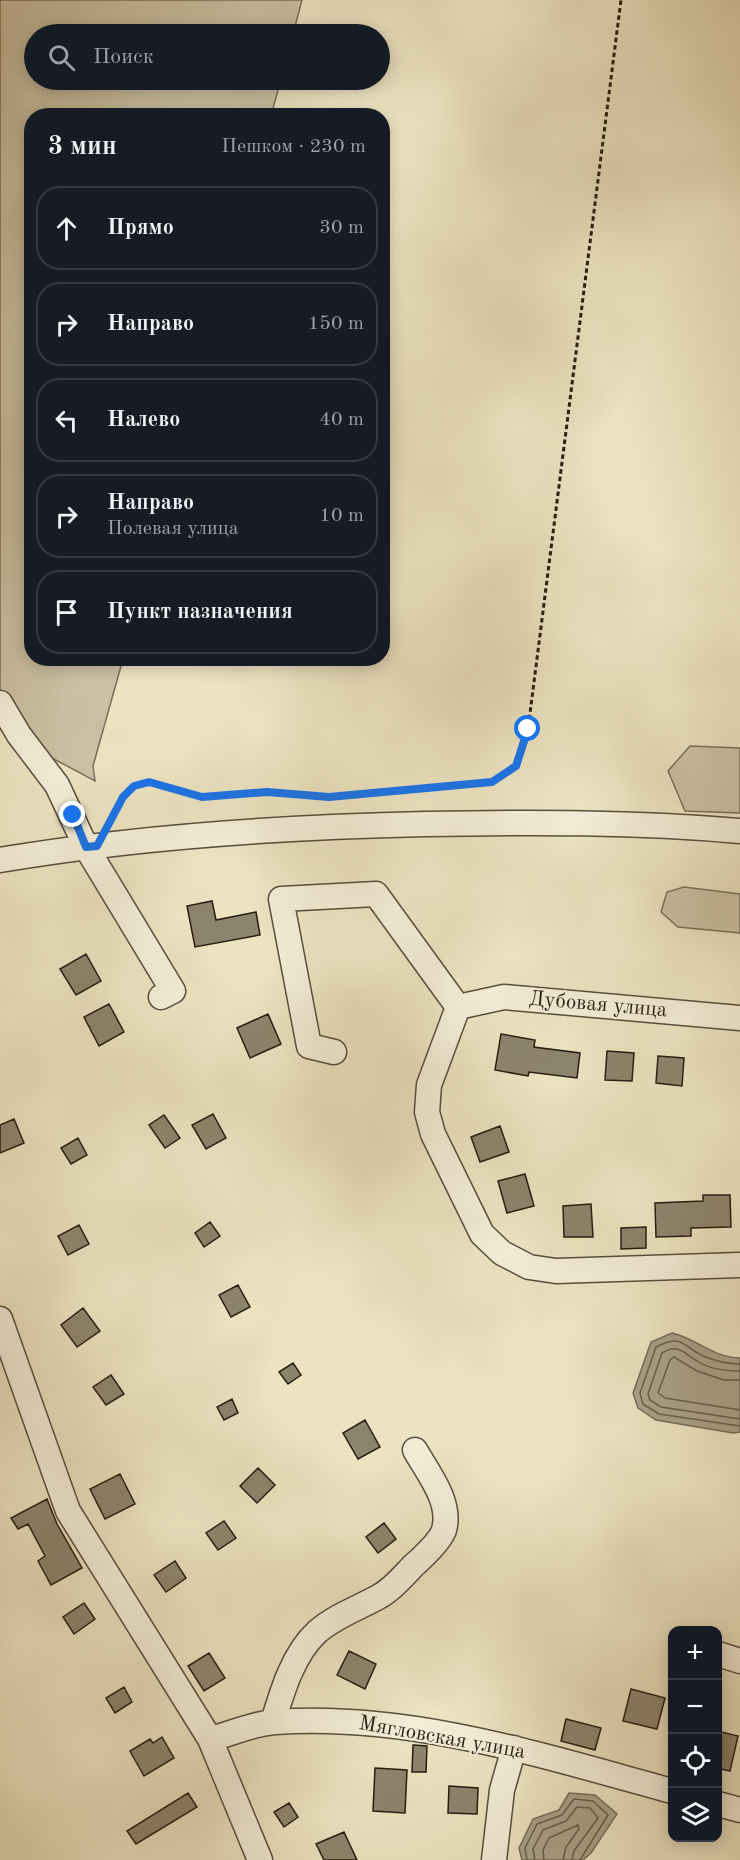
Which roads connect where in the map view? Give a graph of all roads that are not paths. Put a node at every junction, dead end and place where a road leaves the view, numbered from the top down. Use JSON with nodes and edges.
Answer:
{"nodes":[{"id":1,"x":0,"y":703,"type":"edge"},
{"id":2,"x":740,"y":831,"type":"edge"},
{"id":3,"x":92,"y":846,"type":"junction"},
{"id":4,"x":0,"y":860,"type":"edge"},
{"id":5,"x":161,"y":997,"type":"dead end"},
{"id":6,"x":458,"y":1007,"type":"junction"},
{"id":7,"x":740,"y":1018,"type":"edge"},
{"id":8,"x":334,"y":1052,"type":"dead end"},
{"id":9,"x":740,"y":1265,"type":"edge"},
{"id":10,"x":0,"y":1319,"type":"edge"},
{"id":11,"x":415,"y":1450,"type":"dead end"},
{"id":12,"x":722,"y":1655,"type":"edge"},
{"id":13,"x":740,"y":1660,"type":"edge"},
{"id":14,"x":273,"y":1722,"type":"junction"},
{"id":15,"x":210,"y":1739,"type":"junction"},
{"id":16,"x":514,"y":1748,"type":"junction"},
{"id":17,"x":668,"y":1790,"type":"edge"},
{"id":18,"x":722,"y":1805,"type":"edge"},
{"id":19,"x":740,"y":1810,"type":"edge"},
{"id":20,"x":260,"y":1860,"type":"edge"},
{"id":21,"x":494,"y":1860,"type":"edge"}],
"edges":[{"from":1,"to":3,"type":"street"},
{"from":2,"to":3,"type":"street"},
{"from":3,"to":4,"type":"street"},
{"from":3,"to":5,"type":"street"},
{"from":6,"to":7,"type":"street","name":"Дубовая улица"},
{"from":6,"to":8,"type":"street"},
{"from":6,"to":9,"type":"street"},
{"from":10,"to":15,"type":"street"},
{"from":11,"to":14,"type":"street"},
{"from":12,"to":13,"type":"street"},
{"from":14,"to":15,"type":"street","name":"Мягловская улица"},
{"from":14,"to":16,"type":"street","name":"Мягловская улица"},
{"from":15,"to":20,"type":"street"},
{"from":16,"to":17,"type":"street","name":"Мягловская улица"},
{"from":16,"to":21,"type":"street"},
{"from":18,"to":19,"type":"street"}]}
